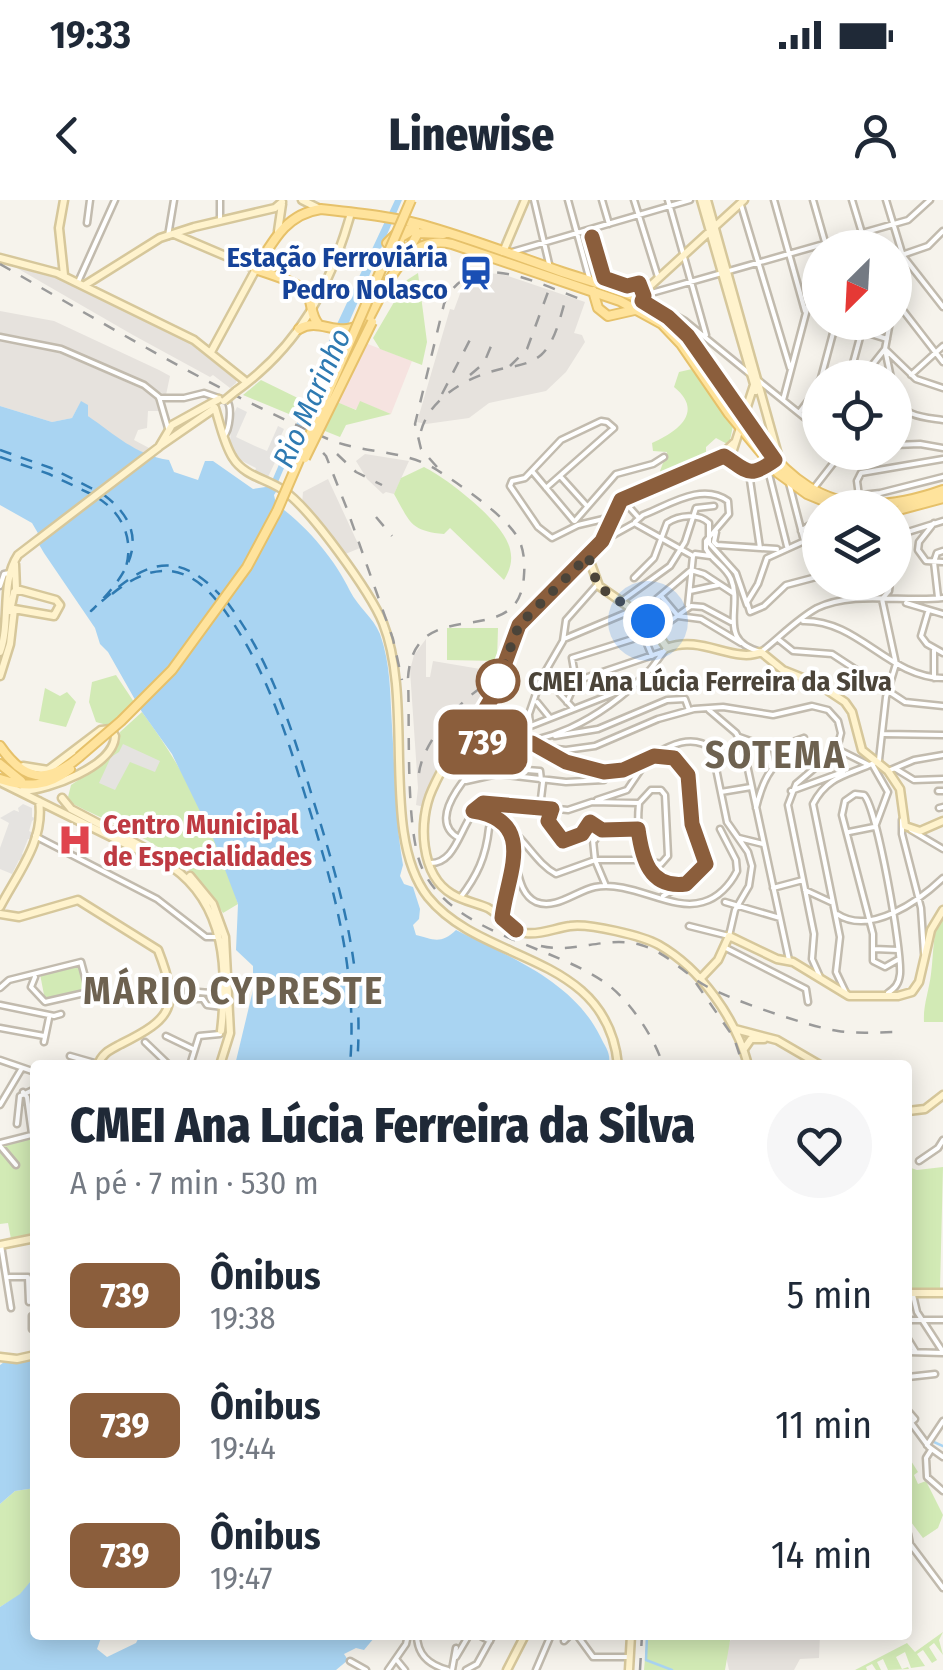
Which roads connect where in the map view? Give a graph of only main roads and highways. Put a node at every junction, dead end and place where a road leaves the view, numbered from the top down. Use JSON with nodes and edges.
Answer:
{"nodes":[{"id":1,"x":356,"y":200,"type":"edge"},
{"id":2,"x":412,"y":200,"type":"edge"},
{"id":3,"x":351,"y":213,"type":"junction"},
{"id":4,"x":420,"y":228,"type":"junction"},
{"id":5,"x":432,"y":230,"type":"junction"},
{"id":6,"x":454,"y":241,"type":"junction"},
{"id":7,"x":410,"y":252,"type":"junction"},
{"id":8,"x":505,"y":256,"type":"junction"},
{"id":9,"x":590,"y":282,"type":"junction"},
{"id":10,"x":593,"y":292,"type":"junction"},
{"id":11,"x":626,"y":299,"type":"junction"},
{"id":12,"x":644,"y":303,"type":"junction"},
{"id":13,"x":620,"y":315,"type":"junction"},
{"id":14,"x":319,"y":326,"type":"junction"},
{"id":15,"x":299,"y":329,"type":"road end"},
{"id":16,"x":315,"y":421,"type":"junction"},
{"id":17,"x":741,"y":422,"type":"junction"},
{"id":18,"x":773,"y":466,"type":"junction"},
{"id":19,"x":294,"y":480,"type":"junction"},
{"id":20,"x":285,"y":490,"type":"junction"},
{"id":21,"x":803,"y":490,"type":"edge"},
{"id":22,"x":943,"y":490,"type":"edge"},
{"id":23,"x":943,"y":498,"type":"edge"},
{"id":24,"x":912,"y":506,"type":"edge"},
{"id":25,"x":0,"y":746,"type":"edge"},
{"id":26,"x":81,"y":758,"type":"junction"},
{"id":27,"x":0,"y":764,"type":"edge"},
{"id":28,"x":67,"y":767,"type":"junction"},
{"id":29,"x":0,"y":781,"type":"edge"}],
"edges":[{"from":1,"to":3,"type":"main road"},
{"from":2,"to":16,"type":"main road","bridge":true},
{"from":2,"to":19,"type":"main road","bridge":true},
{"from":3,"to":5,"type":"main road"},
{"from":3,"to":14,"type":"main road"},
{"from":4,"to":5,"type":"main road"},
{"from":4,"to":7,"type":"main road"},
{"from":4,"to":16,"type":"main road","bridge":true},
{"from":5,"to":6,"type":"main road"},
{"from":5,"to":7,"type":"main road"},
{"from":6,"to":7,"type":"main road"},
{"from":6,"to":8,"type":"main road"},
{"from":6,"to":19,"type":"main road","bridge":true},
{"from":7,"to":14,"type":"main road"},
{"from":8,"to":9,"type":"main road"},
{"from":8,"to":10,"type":"main road"},
{"from":9,"to":10,"type":"main road"},
{"from":9,"to":11,"type":"main road"},
{"from":10,"to":11,"type":"main road"},
{"from":10,"to":13,"type":"main road"},
{"from":11,"to":12,"type":"main road"},
{"from":11,"to":13,"type":"main road"},
{"from":12,"to":13,"type":"main road"},
{"from":12,"to":17,"type":"main road"},
{"from":12,"to":17,"type":"main road"},
{"from":14,"to":15,"type":"main road"},
{"from":16,"to":20,"type":"main road","bridge":true},
{"from":17,"to":18,"type":"main road"},
{"from":17,"to":18,"type":"main road"},
{"from":18,"to":21,"type":"main road"},
{"from":18,"to":22,"type":"main road"},
{"from":19,"to":20,"type":"main road","bridge":true},
{"from":20,"to":26,"type":"main road","bridge":true},
{"from":23,"to":24,"type":"main road"},
{"from":25,"to":28,"type":"main road"},
{"from":26,"to":28,"type":"main road"},
{"from":26,"to":29,"type":"main road"},
{"from":27,"to":28,"type":"main road"}]}
